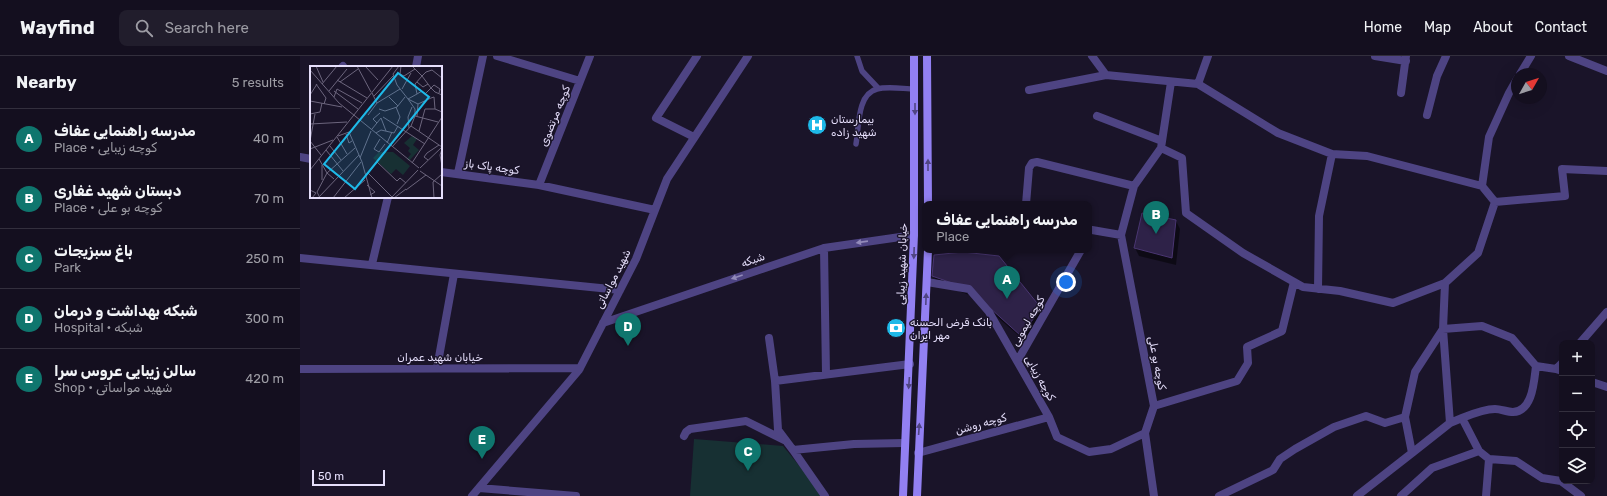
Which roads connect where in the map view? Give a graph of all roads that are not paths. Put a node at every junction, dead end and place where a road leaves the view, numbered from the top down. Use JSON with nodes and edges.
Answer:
{"nodes":[{"id":1,"x":418,"y":56,"type":"edge"},
{"id":2,"x":483,"y":56,"type":"edge"},
{"id":3,"x":496,"y":56,"type":"edge"},
{"id":4,"x":590,"y":56,"type":"edge"},
{"id":5,"x":697,"y":56,"type":"edge"},
{"id":6,"x":748,"y":56,"type":"edge"},
{"id":7,"x":857,"y":56,"type":"edge"},
{"id":8,"x":914,"y":56,"type":"edge"},
{"id":9,"x":927,"y":56,"type":"edge"},
{"id":10,"x":1092,"y":56,"type":"edge"},
{"id":11,"x":1208,"y":56,"type":"edge"},
{"id":12,"x":1374,"y":56,"type":"edge"},
{"id":13,"x":1446,"y":56,"type":"edge"},
{"id":14,"x":1531,"y":56,"type":"edge"},
{"id":15,"x":1569,"y":56,"type":"edge"},
{"id":16,"x":1406,"y":59,"type":"edge"},
{"id":17,"x":416,"y":66,"type":"edge"},
{"id":18,"x":1524,"y":68,"type":"edge"},
{"id":19,"x":1607,"y":71,"type":"edge"},
{"id":20,"x":1106,"y":74,"type":"junction"},
{"id":21,"x":580,"y":81,"type":"junction"},
{"id":22,"x":1171,"y":82,"type":"junction"},
{"id":23,"x":1198,"y":84,"type":"junction"},
{"id":24,"x":878,"y":88,"type":"junction"},
{"id":25,"x":915,"y":89,"type":"junction"},
{"id":26,"x":1029,"y":90,"type":"dead end"},
{"id":27,"x":1511,"y":90,"type":"edge"},
{"id":28,"x":1401,"y":93,"type":"dead end"},
{"id":29,"x":1427,"y":115,"type":"dead end"},
{"id":30,"x":1097,"y":116,"type":"dead end"},
{"id":31,"x":694,"y":137,"type":"junction"},
{"id":32,"x":856,"y":144,"type":"dead end"},
{"id":33,"x":1162,"y":145,"type":"junction"},
{"id":34,"x":1332,"y":154,"type":"junction"},
{"id":35,"x":300,"y":157,"type":"edge"},
{"id":36,"x":310,"y":159,"type":"edge"},
{"id":37,"x":442,"y":172,"type":"edge"},
{"id":38,"x":1607,"y":172,"type":"edge"},
{"id":39,"x":458,"y":173,"type":"junction"},
{"id":40,"x":539,"y":185,"type":"junction"},
{"id":41,"x":1134,"y":186,"type":"junction"},
{"id":42,"x":1482,"y":186,"type":"junction"},
{"id":43,"x":388,"y":198,"type":"edge"},
{"id":44,"x":928,"y":201,"type":"edge"},
{"id":45,"x":1026,"y":201,"type":"edge"},
{"id":46,"x":1495,"y":202,"type":"junction"},
{"id":47,"x":655,"y":210,"type":"junction"},
{"id":48,"x":1092,"y":232,"type":"edge"},
{"id":49,"x":914,"y":235,"type":"junction"},
{"id":50,"x":1121,"y":235,"type":"junction"},
{"id":51,"x":824,"y":248,"type":"junction"},
{"id":52,"x":928,"y":253,"type":"edge"},
{"id":53,"x":1079,"y":253,"type":"edge"},
{"id":54,"x":300,"y":258,"type":"edge"},
{"id":55,"x":372,"y":264,"type":"junction"},
{"id":56,"x":454,"y":274,"type":"junction"},
{"id":57,"x":927,"y":282,"type":"junction"},
{"id":58,"x":1294,"y":282,"type":"junction"},
{"id":59,"x":1445,"y":284,"type":"junction"},
{"id":60,"x":1318,"y":289,"type":"junction"},
{"id":61,"x":620,"y":290,"type":"junction"},
{"id":62,"x":1607,"y":312,"type":"edge"},
{"id":63,"x":603,"y":323,"type":"junction"},
{"id":64,"x":1443,"y":329,"type":"junction"},
{"id":65,"x":769,"y":338,"type":"dead end"},
{"id":66,"x":1583,"y":340,"type":"edge"},
{"id":67,"x":1018,"y":360,"type":"junction"},
{"id":68,"x":910,"y":364,"type":"junction"},
{"id":69,"x":1536,"y":366,"type":"junction"},
{"id":70,"x":438,"y":368,"type":"junction"},
{"id":71,"x":580,"y":368,"type":"junction"},
{"id":72,"x":300,"y":369,"type":"edge"},
{"id":73,"x":1559,"y":370,"type":"edge"},
{"id":74,"x":826,"y":374,"type":"junction"},
{"id":75,"x":775,"y":381,"type":"junction"},
{"id":76,"x":1595,"y":383,"type":"edge"},
{"id":77,"x":1607,"y":387,"type":"edge"},
{"id":78,"x":1154,"y":406,"type":"junction"},
{"id":79,"x":1049,"y":417,"type":"junction"},
{"id":80,"x":1404,"y":417,"type":"junction"},
{"id":81,"x":1462,"y":418,"type":"junction"},
{"id":82,"x":1450,"y":423,"type":"junction"},
{"id":83,"x":1146,"y":433,"type":"junction"},
{"id":84,"x":684,"y":436,"type":"dead end"},
{"id":85,"x":785,"y":440,"type":"junction"},
{"id":86,"x":904,"y":443,"type":"junction"},
{"id":87,"x":793,"y":450,"type":"junction"},
{"id":88,"x":1479,"y":451,"type":"junction"},
{"id":89,"x":918,"y":453,"type":"junction"},
{"id":90,"x":1412,"y":453,"type":"junction"},
{"id":91,"x":1489,"y":460,"type":"junction"},
{"id":92,"x":479,"y":488,"type":"junction"},
{"id":93,"x":532,"y":495,"type":"edge"},
{"id":94,"x":472,"y":496,"type":"edge"},
{"id":95,"x":576,"y":496,"type":"edge"},
{"id":96,"x":825,"y":496,"type":"edge"},
{"id":97,"x":903,"y":496,"type":"edge"},
{"id":98,"x":917,"y":496,"type":"edge"},
{"id":99,"x":1154,"y":496,"type":"edge"},
{"id":100,"x":1219,"y":496,"type":"edge"},
{"id":101,"x":1357,"y":496,"type":"edge"},
{"id":102,"x":1401,"y":496,"type":"edge"},
{"id":103,"x":1486,"y":496,"type":"edge"},
{"id":104,"x":1581,"y":496,"type":"edge"}],
"edges":[{"from":1,"to":17,"type":"street"},
{"from":2,"to":39,"type":"street"},
{"from":3,"to":21,"type":"street"},
{"from":4,"to":21,"type":"street","name":"کوچه مرتضوی"},
{"from":5,"to":31,"type":"street"},
{"from":6,"to":31,"type":"street","name":"شهید مواساتی"},
{"from":7,"to":24,"type":"lane"},
{"from":8,"to":25,"type":"main road","name":"خیابان شهید زیبایی"},
{"from":44,"to":9,"type":"main road","one_way":true},
{"from":10,"to":20,"type":"street"},
{"from":11,"to":23,"type":"street"},
{"from":12,"to":16,"type":"street"},
{"from":13,"to":29,"type":"street"},
{"from":14,"to":18,"type":"street"},
{"from":15,"to":19,"type":"street"},
{"from":16,"to":28,"type":"street"},
{"from":20,"to":22,"type":"street"},
{"from":20,"to":26,"type":"street"},
{"from":21,"to":40,"type":"street","name":"کوچه مرتضوی"},
{"from":22,"to":23,"type":"street"},
{"from":22,"to":33,"type":"street"},
{"from":23,"to":34,"type":"street"},
{"from":24,"to":25,"type":"lane"},
{"from":24,"to":32,"type":"lane"},
{"from":25,"to":49,"type":"main road","name":"خیابان شهید زیبایی","one_way":true},
{"from":27,"to":42,"type":"street"},
{"from":30,"to":33,"type":"street"},
{"from":31,"to":47,"type":"street","name":"شهید مواساتی"},
{"from":33,"to":41,"type":"street"},
{"from":33,"to":58,"type":"street"},
{"from":34,"to":42,"type":"street"},
{"from":34,"to":60,"type":"street"},
{"from":35,"to":36,"type":"street"},
{"from":37,"to":39,"type":"street","name":"کوچه پاک باز"},
{"from":38,"to":46,"type":"street"},
{"from":39,"to":40,"type":"street","name":"کوچه پاک باز"},
{"from":40,"to":47,"type":"street","name":"کوچه پاک باز"},
{"from":41,"to":45,"type":"street"},
{"from":41,"to":50,"type":"street"},
{"from":42,"to":46,"type":"street"},
{"from":43,"to":55,"type":"street"},
{"from":46,"to":59,"type":"street"},
{"from":47,"to":61,"type":"street","name":"شهید مواساتی"},
{"from":48,"to":50,"type":"street"},
{"from":49,"to":51,"type":"street","name":"شبکه","one_way":true},
{"from":49,"to":68,"type":"main road","name":"خیابان شهید زیبایی","one_way":true},
{"from":50,"to":78,"type":"street","name":"کوچه بو علی"},
{"from":51,"to":63,"type":"street","name":"شبکه","one_way":true},
{"from":51,"to":74,"type":"street"},
{"from":52,"to":57,"type":"main road"},
{"from":53,"to":67,"type":"street","name":"کوچه لیمویی"},
{"from":54,"to":55,"type":"street"},
{"from":55,"to":56,"type":"street"},
{"from":56,"to":61,"type":"street"},
{"from":56,"to":70,"type":"street"},
{"from":57,"to":67,"type":"street","name":"کوچه زیبایی"},
{"from":89,"to":57,"type":"main road","one_way":true},
{"from":58,"to":60,"type":"street"},
{"from":58,"to":78,"type":"street"},
{"from":59,"to":60,"type":"street"},
{"from":59,"to":64,"type":"street"},
{"from":61,"to":63,"type":"street","name":"شهید مواساتی"},
{"from":62,"to":66,"type":"street"},
{"from":63,"to":71,"type":"street","name":"شهید مواساتی"},
{"from":64,"to":69,"type":"street"},
{"from":64,"to":80,"type":"street"},
{"from":64,"to":82,"type":"street"},
{"from":65,"to":75,"type":"street"},
{"from":67,"to":79,"type":"street","name":"کوچه زیبایی"},
{"from":68,"to":74,"type":"street"},
{"from":68,"to":86,"type":"main road","name":"خیابان شهید زیبایی","one_way":true},
{"from":69,"to":73,"type":"street"},
{"from":69,"to":81,"type":"street"},
{"from":70,"to":71,"type":"street","name":"خیابان شهید عمران"},
{"from":70,"to":72,"type":"street","name":"خیابان شهید عمران"},
{"from":71,"to":92,"type":"street","name":"شهید مواساتی"},
{"from":74,"to":75,"type":"street"},
{"from":75,"to":85,"type":"street"},
{"from":76,"to":77,"type":"street"},
{"from":78,"to":83,"type":"street","name":"کوچه بو علی"},
{"from":79,"to":83,"type":"street","name":"کوچه زیبایی"},
{"from":79,"to":89,"type":"street","name":"کوچه روشن"},
{"from":80,"to":90,"type":"street"},
{"from":80,"to":100,"type":"street"},
{"from":81,"to":82,"type":"street"},
{"from":81,"to":88,"type":"street"},
{"from":82,"to":90,"type":"street"},
{"from":83,"to":99,"type":"street","name":"کوچه بو علی"},
{"from":84,"to":85,"type":"street"},
{"from":85,"to":87,"type":"street"},
{"from":86,"to":87,"type":"street"},
{"from":86,"to":97,"type":"main road","name":"خیابان شهید زیبایی"},
{"from":87,"to":96,"type":"street"},
{"from":88,"to":91,"type":"street"},
{"from":88,"to":102,"type":"street"},
{"from":89,"to":98,"type":"main road"},
{"from":90,"to":101,"type":"street"},
{"from":91,"to":103,"type":"street"},
{"from":91,"to":104,"type":"street"},
{"from":92,"to":93,"type":"street"},
{"from":92,"to":94,"type":"street","name":"شهید مواساتی"},
{"from":93,"to":95,"type":"street"}]}
